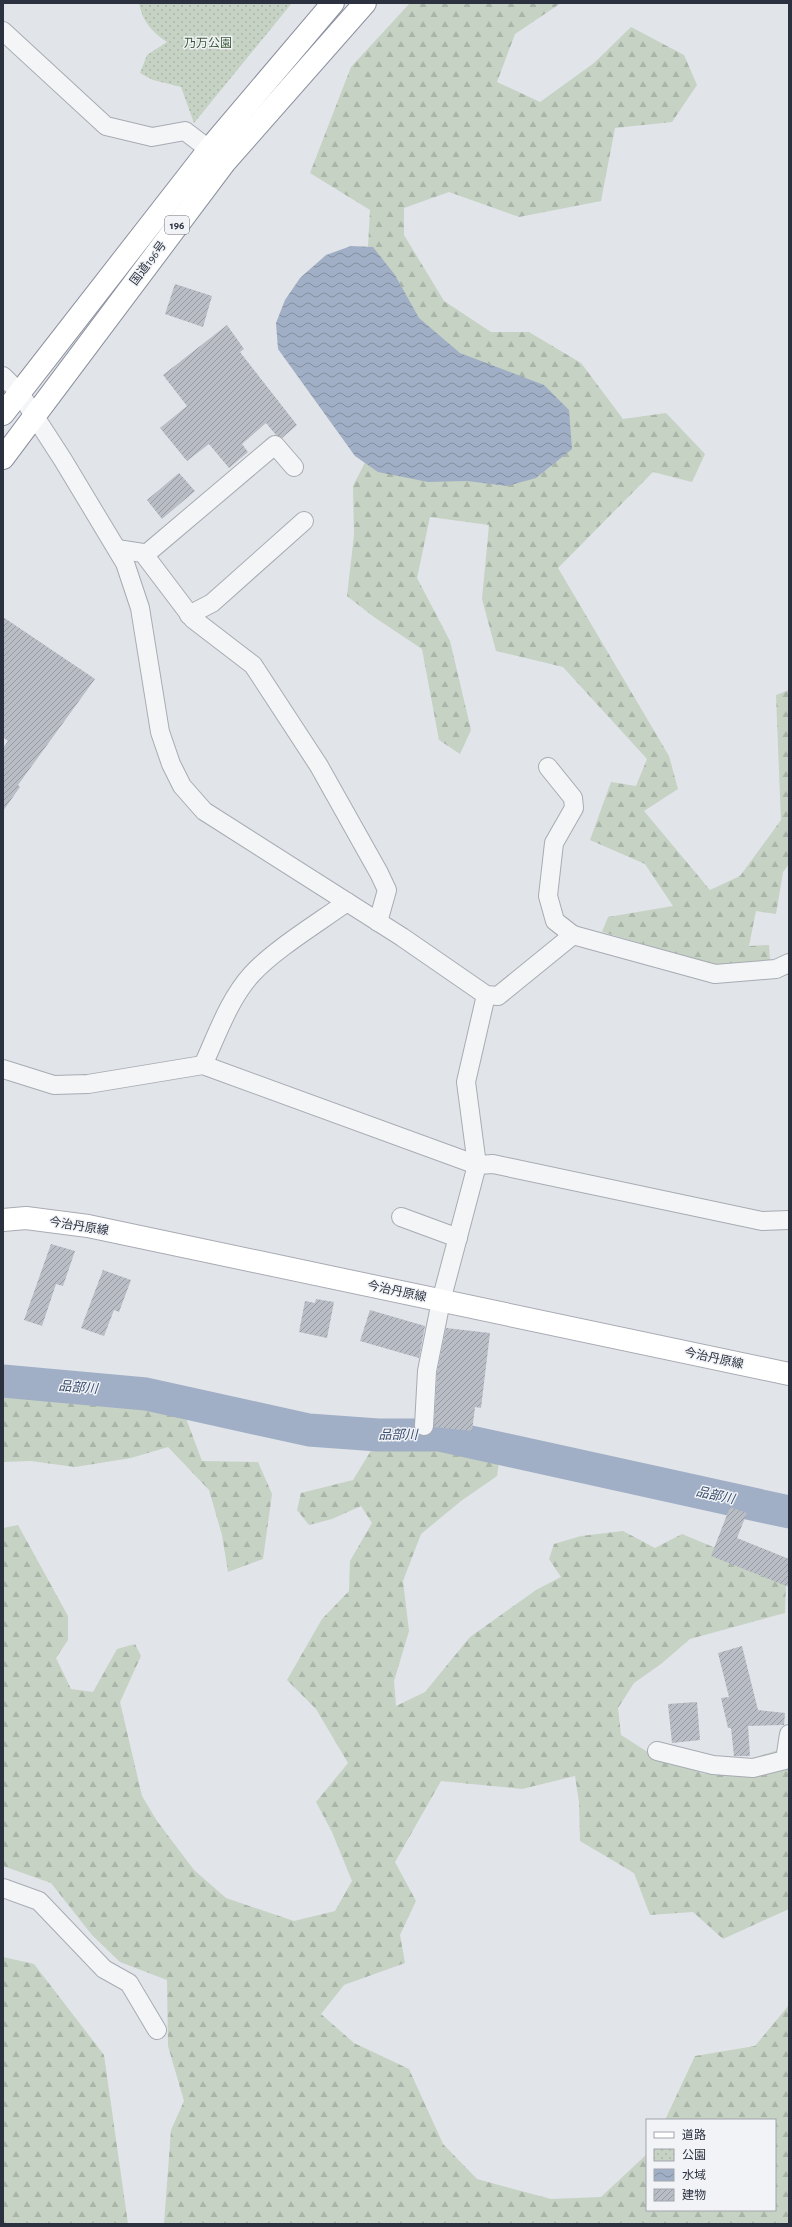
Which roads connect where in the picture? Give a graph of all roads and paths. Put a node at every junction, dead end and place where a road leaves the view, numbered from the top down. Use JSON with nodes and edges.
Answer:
{"nodes":[{"id":1,"x":333,"y":3,"type":"edge"},
{"id":2,"x":365,"y":3,"type":"edge"},
{"id":3,"x":3,"y":32,"type":"edge"},
{"id":4,"x":217,"y":155,"type":"junction"},
{"id":5,"x":3,"y":376,"type":"edge"},
{"id":6,"x":19,"y":392,"type":"junction"},
{"id":7,"x":3,"y":414,"type":"edge"},
{"id":8,"x":34,"y":415,"type":"junction"},
{"id":9,"x":3,"y":458,"type":"edge"},
{"id":10,"x":294,"y":467,"type":"dead end"},
{"id":11,"x":304,"y":521,"type":"dead end"},
{"id":12,"x":117,"y":549,"type":"junction"},
{"id":13,"x":145,"y":555,"type":"junction"},
{"id":14,"x":190,"y":614,"type":"junction"},
{"id":15,"x":548,"y":767,"type":"dead end"},
{"id":16,"x":347,"y":902,"type":"junction"},
{"id":17,"x":378,"y":922,"type":"junction"},
{"id":18,"x":573,"y":934,"type":"junction"},
{"id":19,"x":789,"y":963,"type":"edge"},
{"id":20,"x":486,"y":995,"type":"junction"},
{"id":21,"x":203,"y":1065,"type":"junction"},
{"id":22,"x":3,"y":1069,"type":"edge"},
{"id":23,"x":476,"y":1165,"type":"junction"},
{"id":24,"x":401,"y":1217,"type":"dead end"},
{"id":25,"x":3,"y":1220,"type":"edge"},
{"id":26,"x":789,"y":1220,"type":"edge"},
{"id":27,"x":458,"y":1238,"type":"junction"},
{"id":28,"x":441,"y":1301,"type":"junction"},
{"id":29,"x":789,"y":1374,"type":"edge"},
{"id":30,"x":424,"y":1426,"type":"dead end"},
{"id":31,"x":789,"y":1734,"type":"edge"},
{"id":32,"x":656,"y":1751,"type":"dead end"},
{"id":33,"x":3,"y":1888,"type":"edge"},
{"id":34,"x":157,"y":2030,"type":"dead end"}],
"edges":[{"from":1,"to":4,"type":"main road","name":"国道196号","number":"196"},
{"from":2,"to":4,"type":"main road","name":"国道196号","number":"196"},
{"from":3,"to":4,"type":"street"},
{"from":4,"to":6,"type":"main road","name":"国道196号","number":"196"},
{"from":4,"to":8,"type":"main road","name":"国道196号","number":"196"},
{"from":5,"to":6,"type":"street"},
{"from":6,"to":7,"type":"main road","name":"国道196号","number":"196"},
{"from":6,"to":8,"type":"street"},
{"from":8,"to":9,"type":"main road","name":"国道196号","number":"196"},
{"from":8,"to":12,"type":"street"},
{"from":10,"to":13,"type":"street"},
{"from":11,"to":14,"type":"street"},
{"from":12,"to":13,"type":"street"},
{"from":12,"to":16,"type":"street"},
{"from":13,"to":14,"type":"street"},
{"from":14,"to":17,"type":"street"},
{"from":15,"to":18,"type":"street"},
{"from":16,"to":17,"type":"street"},
{"from":16,"to":21,"type":"street"},
{"from":17,"to":20,"type":"street"},
{"from":18,"to":19,"type":"street"},
{"from":18,"to":20,"type":"street"},
{"from":20,"to":23,"type":"street"},
{"from":21,"to":22,"type":"street"},
{"from":21,"to":23,"type":"street"},
{"from":23,"to":26,"type":"street"},
{"from":23,"to":27,"type":"street"},
{"from":24,"to":27,"type":"street"},
{"from":25,"to":28,"type":"main road","name":"今治丹原線"},
{"from":27,"to":28,"type":"street"},
{"from":28,"to":29,"type":"main road","name":"今治丹原線"},
{"from":28,"to":30,"type":"street"},
{"from":31,"to":32,"type":"street"},
{"from":33,"to":34,"type":"street"}]}
